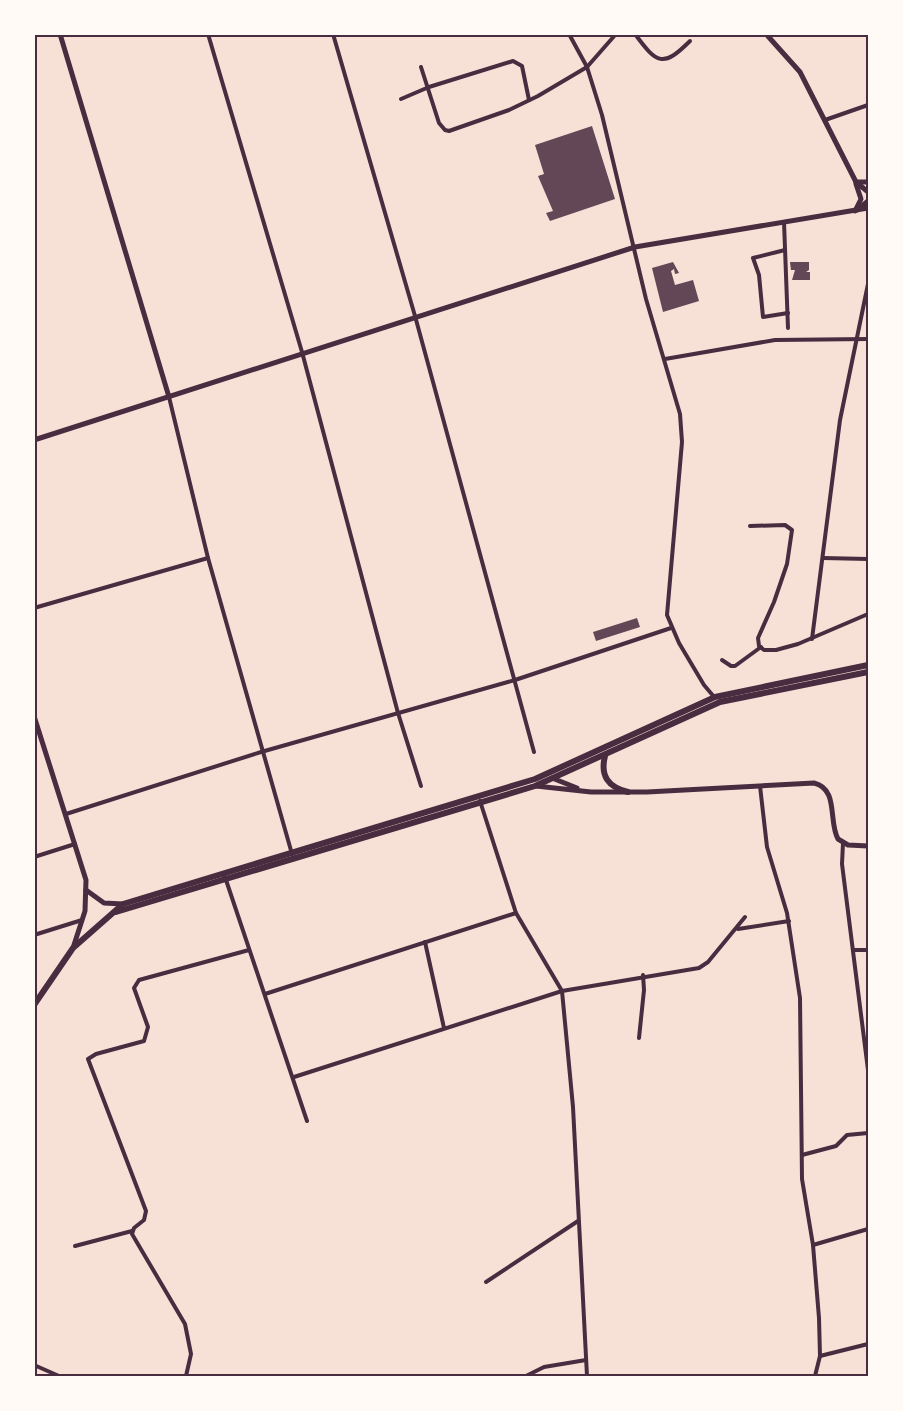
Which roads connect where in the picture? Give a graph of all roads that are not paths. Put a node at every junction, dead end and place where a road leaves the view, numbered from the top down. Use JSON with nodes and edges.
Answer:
{"nodes":[{"id":1,"x":60,"y":34,"type":"edge"},
{"id":2,"x":208,"y":34,"type":"edge"},
{"id":3,"x":333,"y":34,"type":"edge"},
{"id":4,"x":569,"y":34,"type":"edge"},
{"id":5,"x":616,"y":34,"type":"edge"},
{"id":6,"x":635,"y":34,"type":"edge"},
{"id":7,"x":766,"y":34,"type":"edge"},
{"id":8,"x":690,"y":41,"type":"dead end"},
{"id":9,"x":421,"y":67,"type":"dead end"},
{"id":10,"x":587,"y":67,"type":"junction"},
{"id":11,"x":429,"y":87,"type":"junction"},
{"id":12,"x":401,"y":99,"type":"dead end"},
{"id":13,"x":529,"y":100,"type":"junction"},
{"id":14,"x":868,"y":105,"type":"edge"},
{"id":15,"x":825,"y":120,"type":"junction"},
{"id":16,"x":856,"y":182,"type":"junction"},
{"id":17,"x":868,"y":182,"type":"edge"},
{"id":18,"x":868,"y":192,"type":"edge"},
{"id":19,"x":868,"y":201,"type":"edge"},
{"id":20,"x":868,"y":208,"type":"edge"},
{"id":21,"x":855,"y":211,"type":"junction"},
{"id":22,"x":784,"y":222,"type":"junction"},
{"id":23,"x":635,"y":247,"type":"junction"},
{"id":24,"x":785,"y":250,"type":"junction"},
{"id":25,"x":868,"y":284,"type":"edge"},
{"id":26,"x":788,"y":313,"type":"junction"},
{"id":27,"x":415,"y":316,"type":"junction"},
{"id":28,"x":788,"y":328,"type":"dead end"},
{"id":29,"x":857,"y":339,"type":"junction"},
{"id":30,"x":868,"y":339,"type":"edge"},
{"id":31,"x":302,"y":352,"type":"junction"},
{"id":32,"x":665,"y":360,"type":"junction"},
{"id":33,"x":169,"y":397,"type":"junction"},
{"id":34,"x":34,"y":440,"type":"edge"},
{"id":35,"x":750,"y":526,"type":"dead end"},
{"id":36,"x":208,"y":558,"type":"junction"},
{"id":37,"x":823,"y":558,"type":"junction"},
{"id":38,"x":868,"y":559,"type":"edge"},
{"id":39,"x":34,"y":608,"type":"edge"},
{"id":40,"x":868,"y":614,"type":"edge"},
{"id":41,"x":671,"y":628,"type":"junction"},
{"id":42,"x":812,"y":639,"type":"junction"},
{"id":43,"x":761,"y":647,"type":"junction"},
{"id":44,"x":722,"y":660,"type":"dead end"},
{"id":45,"x":868,"y":665,"type":"edge"},
{"id":46,"x":868,"y":672,"type":"edge"},
{"id":47,"x":515,"y":680,"type":"junction"},
{"id":48,"x":717,"y":700,"type":"junction"},
{"id":49,"x":398,"y":713,"type":"junction"},
{"id":50,"x":34,"y":716,"type":"edge"},
{"id":51,"x":261,"y":752,"type":"junction"},
{"id":52,"x":534,"y":752,"type":"dead end"},
{"id":53,"x":605,"y":756,"type":"junction"},
{"id":54,"x":545,"y":775,"type":"junction"},
{"id":55,"x":554,"y":778,"type":"junction"},
{"id":56,"x":535,"y":782,"type":"junction"},
{"id":57,"x":421,"y":786,"type":"dead end"},
{"id":58,"x":760,"y":786,"type":"junction"},
{"id":59,"x":581,"y":790,"type":"junction"},
{"id":60,"x":628,"y":792,"type":"junction"},
{"id":61,"x":479,"y":797,"type":"junction"},
{"id":62,"x":66,"y":814,"type":"junction"},
{"id":63,"x":843,"y":843,"type":"junction"},
{"id":64,"x":75,"y":844,"type":"junction"},
{"id":65,"x":868,"y":846,"type":"edge"},
{"id":66,"x":293,"y":856,"type":"junction"},
{"id":67,"x":34,"y":857,"type":"edge"},
{"id":68,"x":224,"y":876,"type":"junction"},
{"id":69,"x":87,"y":890,"type":"junction"},
{"id":70,"x":123,"y":904,"type":"junction"},
{"id":71,"x":116,"y":912,"type":"junction"},
{"id":72,"x":516,"y":913,"type":"junction"},
{"id":73,"x":745,"y":917,"type":"dead end"},
{"id":74,"x":83,"y":920,"type":"junction"},
{"id":75,"x":789,"y":921,"type":"junction"},
{"id":76,"x":737,"y":929,"type":"junction"},
{"id":77,"x":34,"y":935,"type":"edge"},
{"id":78,"x":425,"y":942,"type":"junction"},
{"id":79,"x":73,"y":948,"type":"junction"},
{"id":80,"x":249,"y":950,"type":"junction"},
{"id":81,"x":853,"y":950,"type":"junction"},
{"id":82,"x":868,"y":950,"type":"edge"},
{"id":83,"x":643,"y":975,"type":"junction"},
{"id":84,"x":560,"y":992,"type":"junction"},
{"id":85,"x":265,"y":994,"type":"junction"},
{"id":86,"x":34,"y":1005,"type":"edge"},
{"id":87,"x":444,"y":1029,"type":"junction"},
{"id":88,"x":639,"y":1038,"type":"dead end"},
{"id":89,"x":868,"y":1070,"type":"edge"},
{"id":90,"x":294,"y":1077,"type":"junction"},
{"id":91,"x":307,"y":1121,"type":"dead end"},
{"id":92,"x":868,"y":1133,"type":"edge"},
{"id":93,"x":802,"y":1155,"type":"junction"},
{"id":94,"x":578,"y":1220,"type":"junction"},
{"id":95,"x":868,"y":1229,"type":"edge"},
{"id":96,"x":132,"y":1231,"type":"junction"},
{"id":97,"x":813,"y":1245,"type":"junction"},
{"id":98,"x":75,"y":1246,"type":"dead end"},
{"id":99,"x":486,"y":1282,"type":"dead end"},
{"id":100,"x":868,"y":1344,"type":"edge"},
{"id":101,"x":820,"y":1356,"type":"junction"},
{"id":102,"x":586,"y":1360,"type":"junction"},
{"id":103,"x":34,"y":1365,"type":"edge"},
{"id":104,"x":59,"y":1377,"type":"edge"},
{"id":105,"x":186,"y":1377,"type":"edge"},
{"id":106,"x":526,"y":1377,"type":"edge"},
{"id":107,"x":587,"y":1377,"type":"edge"},
{"id":108,"x":815,"y":1377,"type":"edge"}],
"edges":[{"from":1,"to":33,"type":"street"},
{"from":2,"to":31,"type":"street"},
{"from":3,"to":27,"type":"street"},
{"from":4,"to":10,"type":"street"},
{"from":5,"to":10,"type":"street"},
{"from":6,"to":8,"type":"street"},
{"from":7,"to":15,"type":"street"},
{"from":9,"to":11,"type":"street"},
{"from":10,"to":13,"type":"street"},
{"from":10,"to":23,"type":"street"},
{"from":11,"to":12,"type":"street"},
{"from":11,"to":13,"type":"street"},
{"from":11,"to":13,"type":"street"},
{"from":14,"to":15,"type":"street"},
{"from":15,"to":16,"type":"street"},
{"from":16,"to":17,"type":"street"},
{"from":16,"to":18,"type":"street"},
{"from":16,"to":21,"type":"street"},
{"from":19,"to":21,"type":"street"},
{"from":20,"to":21,"type":"street"},
{"from":21,"to":22,"type":"street"},
{"from":22,"to":23,"type":"street"},
{"from":22,"to":24,"type":"street"},
{"from":23,"to":27,"type":"street"},
{"from":23,"to":32,"type":"street"},
{"from":24,"to":26,"type":"street"},
{"from":24,"to":26,"type":"street"},
{"from":25,"to":29,"type":"street"},
{"from":26,"to":28,"type":"street"},
{"from":27,"to":31,"type":"street"},
{"from":27,"to":47,"type":"street"},
{"from":29,"to":30,"type":"street"},
{"from":29,"to":32,"type":"street"},
{"from":29,"to":37,"type":"street"},
{"from":31,"to":33,"type":"street"},
{"from":31,"to":49,"type":"street"},
{"from":32,"to":41,"type":"street"},
{"from":33,"to":34,"type":"street"},
{"from":33,"to":36,"type":"street"},
{"from":35,"to":43,"type":"street"},
{"from":36,"to":39,"type":"street"},
{"from":36,"to":51,"type":"street"},
{"from":37,"to":38,"type":"street"},
{"from":37,"to":42,"type":"street"},
{"from":40,"to":42,"type":"street"},
{"from":41,"to":47,"type":"street"},
{"from":41,"to":48,"type":"street"},
{"from":42,"to":43,"type":"street"},
{"from":43,"to":44,"type":"street"},
{"from":45,"to":48,"type":"main road"},
{"from":46,"to":48,"type":"main road"},
{"from":47,"to":49,"type":"street"},
{"from":47,"to":52,"type":"street"},
{"from":48,"to":53,"type":"main road"},
{"from":48,"to":54,"type":"main road"},
{"from":49,"to":51,"type":"street"},
{"from":49,"to":57,"type":"street"},
{"from":50,"to":62,"type":"street"},
{"from":51,"to":62,"type":"street"},
{"from":51,"to":66,"type":"street"},
{"from":53,"to":55,"type":"main road"},
{"from":53,"to":60,"type":"main road"},
{"from":54,"to":55,"type":"street"},
{"from":54,"to":56,"type":"main road"},
{"from":55,"to":56,"type":"main road"},
{"from":55,"to":59,"type":"street"},
{"from":56,"to":59,"type":"street"},
{"from":56,"to":61,"type":"main road"},
{"from":58,"to":60,"type":"street"},
{"from":58,"to":63,"type":"street"},
{"from":58,"to":75,"type":"street"},
{"from":59,"to":60,"type":"street"},
{"from":61,"to":66,"type":"main road"},
{"from":61,"to":72,"type":"street"},
{"from":62,"to":64,"type":"street"},
{"from":63,"to":65,"type":"street"},
{"from":63,"to":81,"type":"street"},
{"from":64,"to":67,"type":"street"},
{"from":64,"to":69,"type":"street"},
{"from":66,"to":68,"type":"main road"},
{"from":68,"to":70,"type":"main road"},
{"from":68,"to":71,"type":"main road"},
{"from":68,"to":80,"type":"street"},
{"from":69,"to":70,"type":"street"},
{"from":69,"to":74,"type":"street"},
{"from":70,"to":71,"type":"main road"},
{"from":71,"to":79,"type":"main road"},
{"from":72,"to":78,"type":"street"},
{"from":72,"to":84,"type":"street"},
{"from":73,"to":76,"type":"street"},
{"from":74,"to":77,"type":"street"},
{"from":74,"to":79,"type":"street"},
{"from":75,"to":76,"type":"street"},
{"from":75,"to":93,"type":"street"},
{"from":76,"to":83,"type":"street"},
{"from":78,"to":85,"type":"street"},
{"from":78,"to":87,"type":"street"},
{"from":79,"to":86,"type":"main road"},
{"from":80,"to":85,"type":"street"},
{"from":80,"to":96,"type":"street"},
{"from":81,"to":82,"type":"street"},
{"from":81,"to":89,"type":"street"},
{"from":83,"to":84,"type":"street"},
{"from":83,"to":88,"type":"street"},
{"from":84,"to":87,"type":"street"},
{"from":84,"to":94,"type":"street"},
{"from":85,"to":90,"type":"street"},
{"from":87,"to":90,"type":"street"},
{"from":90,"to":91,"type":"street"},
{"from":92,"to":93,"type":"street"},
{"from":93,"to":97,"type":"street"},
{"from":94,"to":99,"type":"street"},
{"from":94,"to":102,"type":"street"},
{"from":95,"to":97,"type":"street"},
{"from":96,"to":98,"type":"street"},
{"from":96,"to":105,"type":"street"},
{"from":97,"to":101,"type":"street"},
{"from":100,"to":101,"type":"street"},
{"from":101,"to":108,"type":"street"},
{"from":102,"to":106,"type":"street"},
{"from":102,"to":107,"type":"street"},
{"from":103,"to":104,"type":"street"}]}
